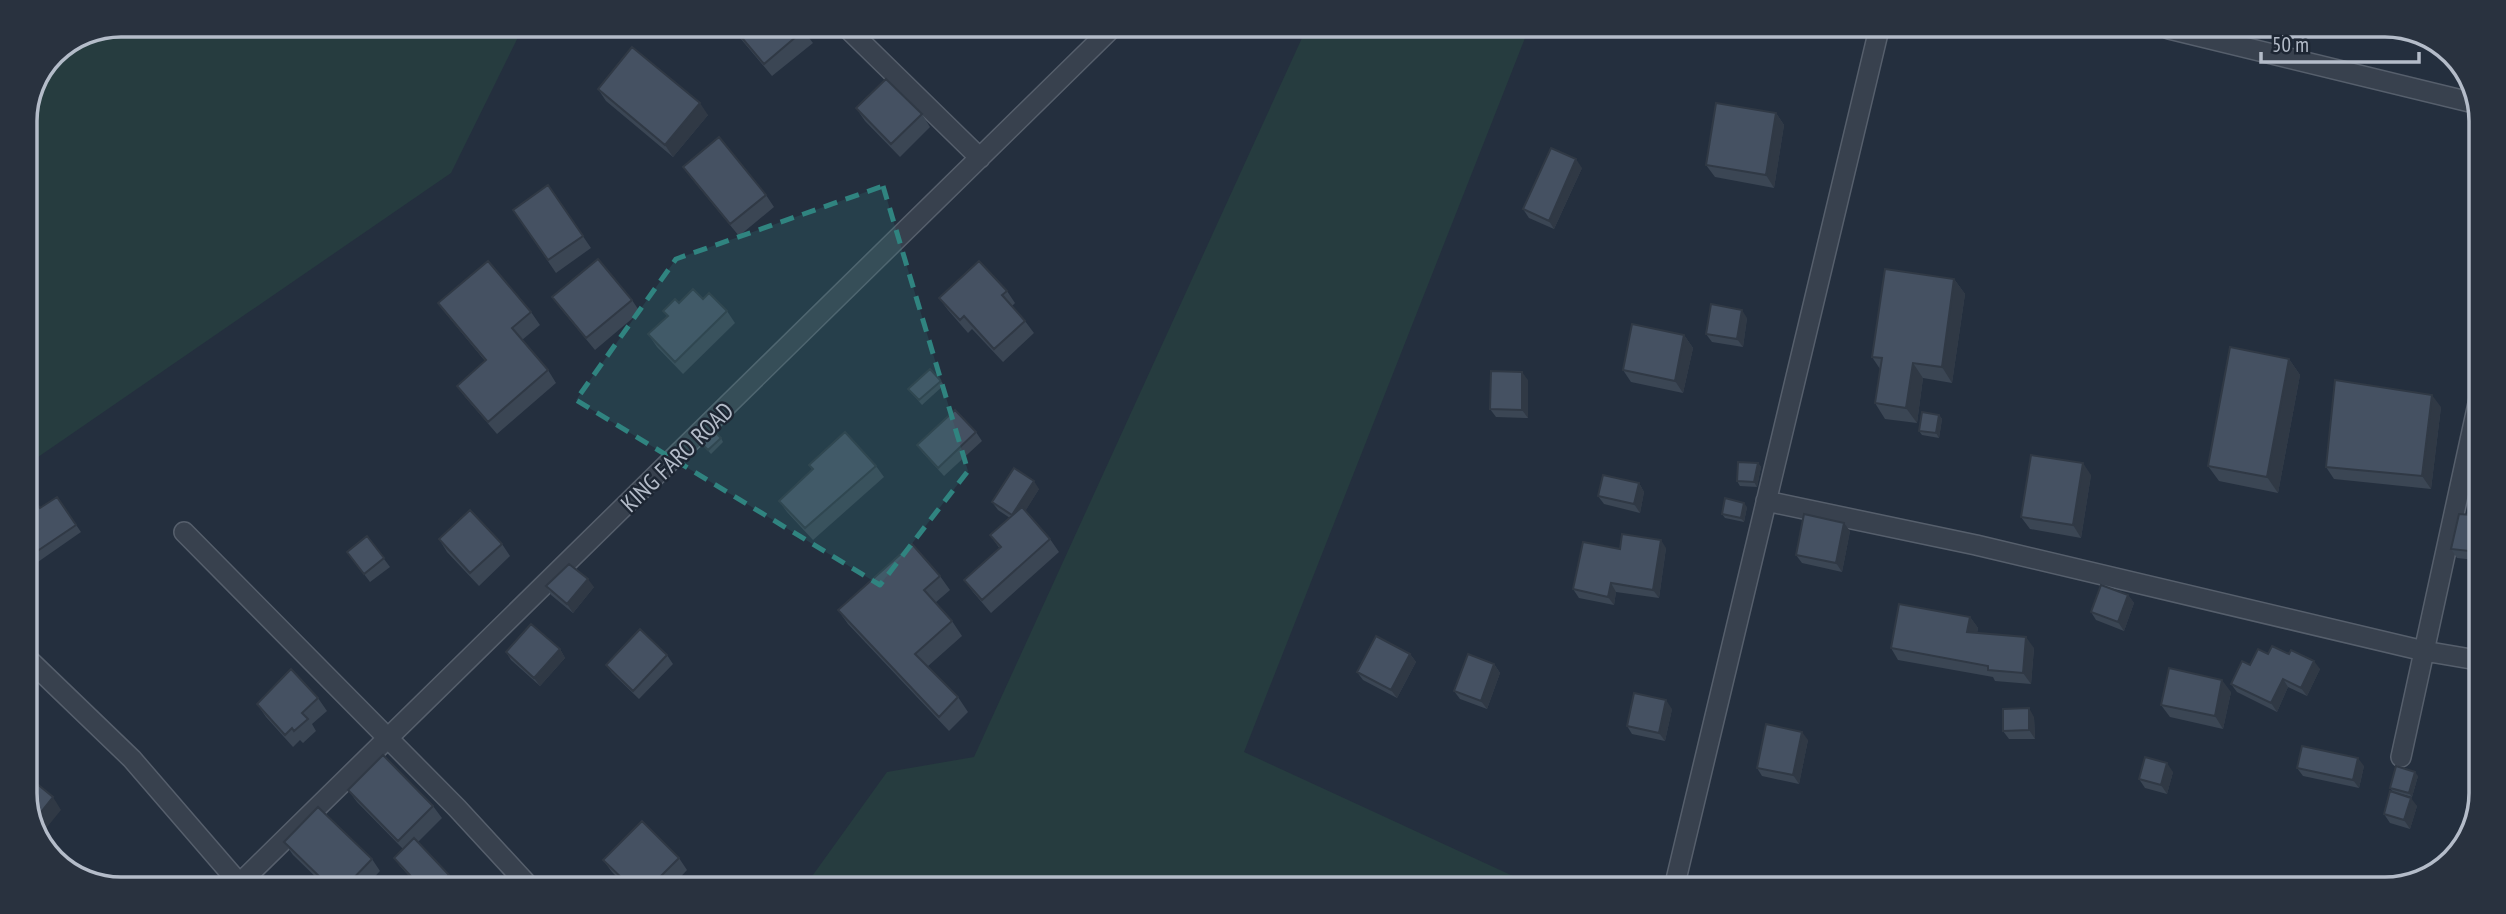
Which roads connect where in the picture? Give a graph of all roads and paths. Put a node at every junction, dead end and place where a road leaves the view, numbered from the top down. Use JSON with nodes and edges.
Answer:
{"nodes":[{"id":1,"x":856,"y":37,"type":"edge"},
{"id":2,"x":1103,"y":37,"type":"edge"},
{"id":3,"x":1877,"y":37,"type":"edge"},
{"id":4,"x":2204,"y":37,"type":"edge"},
{"id":5,"x":2466,"y":101,"type":"edge"},
{"id":6,"x":980,"y":158,"type":"junction"},
{"id":7,"x":2469,"y":445,"type":"edge"},
{"id":8,"x":1766,"y":501,"type":"junction"},
{"id":9,"x":184,"y":532,"type":"dead end"},
{"id":10,"x":2424,"y":651,"type":"junction"},
{"id":11,"x":2469,"y":659,"type":"edge"},
{"id":12,"x":37,"y":668,"type":"edge"},
{"id":13,"x":388,"y":738,"type":"junction"},
{"id":14,"x":2401,"y":757,"type":"dead end"},
{"id":15,"x":233,"y":877,"type":"edge"},
{"id":16,"x":246,"y":877,"type":"edge"},
{"id":17,"x":520,"y":877,"type":"edge"},
{"id":18,"x":1677,"y":877,"type":"edge"}],
"edges":[{"from":1,"to":6,"type":"street"},
{"from":2,"to":6,"type":"street","name":"KING FARO ROAD"},
{"from":3,"to":8,"type":"street"},
{"from":4,"to":5,"type":"street"},
{"from":6,"to":13,"type":"street","name":"KING FARO ROAD"},
{"from":7,"to":10,"type":"street"},
{"from":8,"to":10,"type":"street"},
{"from":8,"to":18,"type":"street"},
{"from":9,"to":13,"type":"street"},
{"from":10,"to":11,"type":"street"},
{"from":10,"to":14,"type":"street"},
{"from":12,"to":15,"type":"street"},
{"from":13,"to":16,"type":"street","name":"KING FARO ROAD"},
{"from":13,"to":17,"type":"street"}]}
